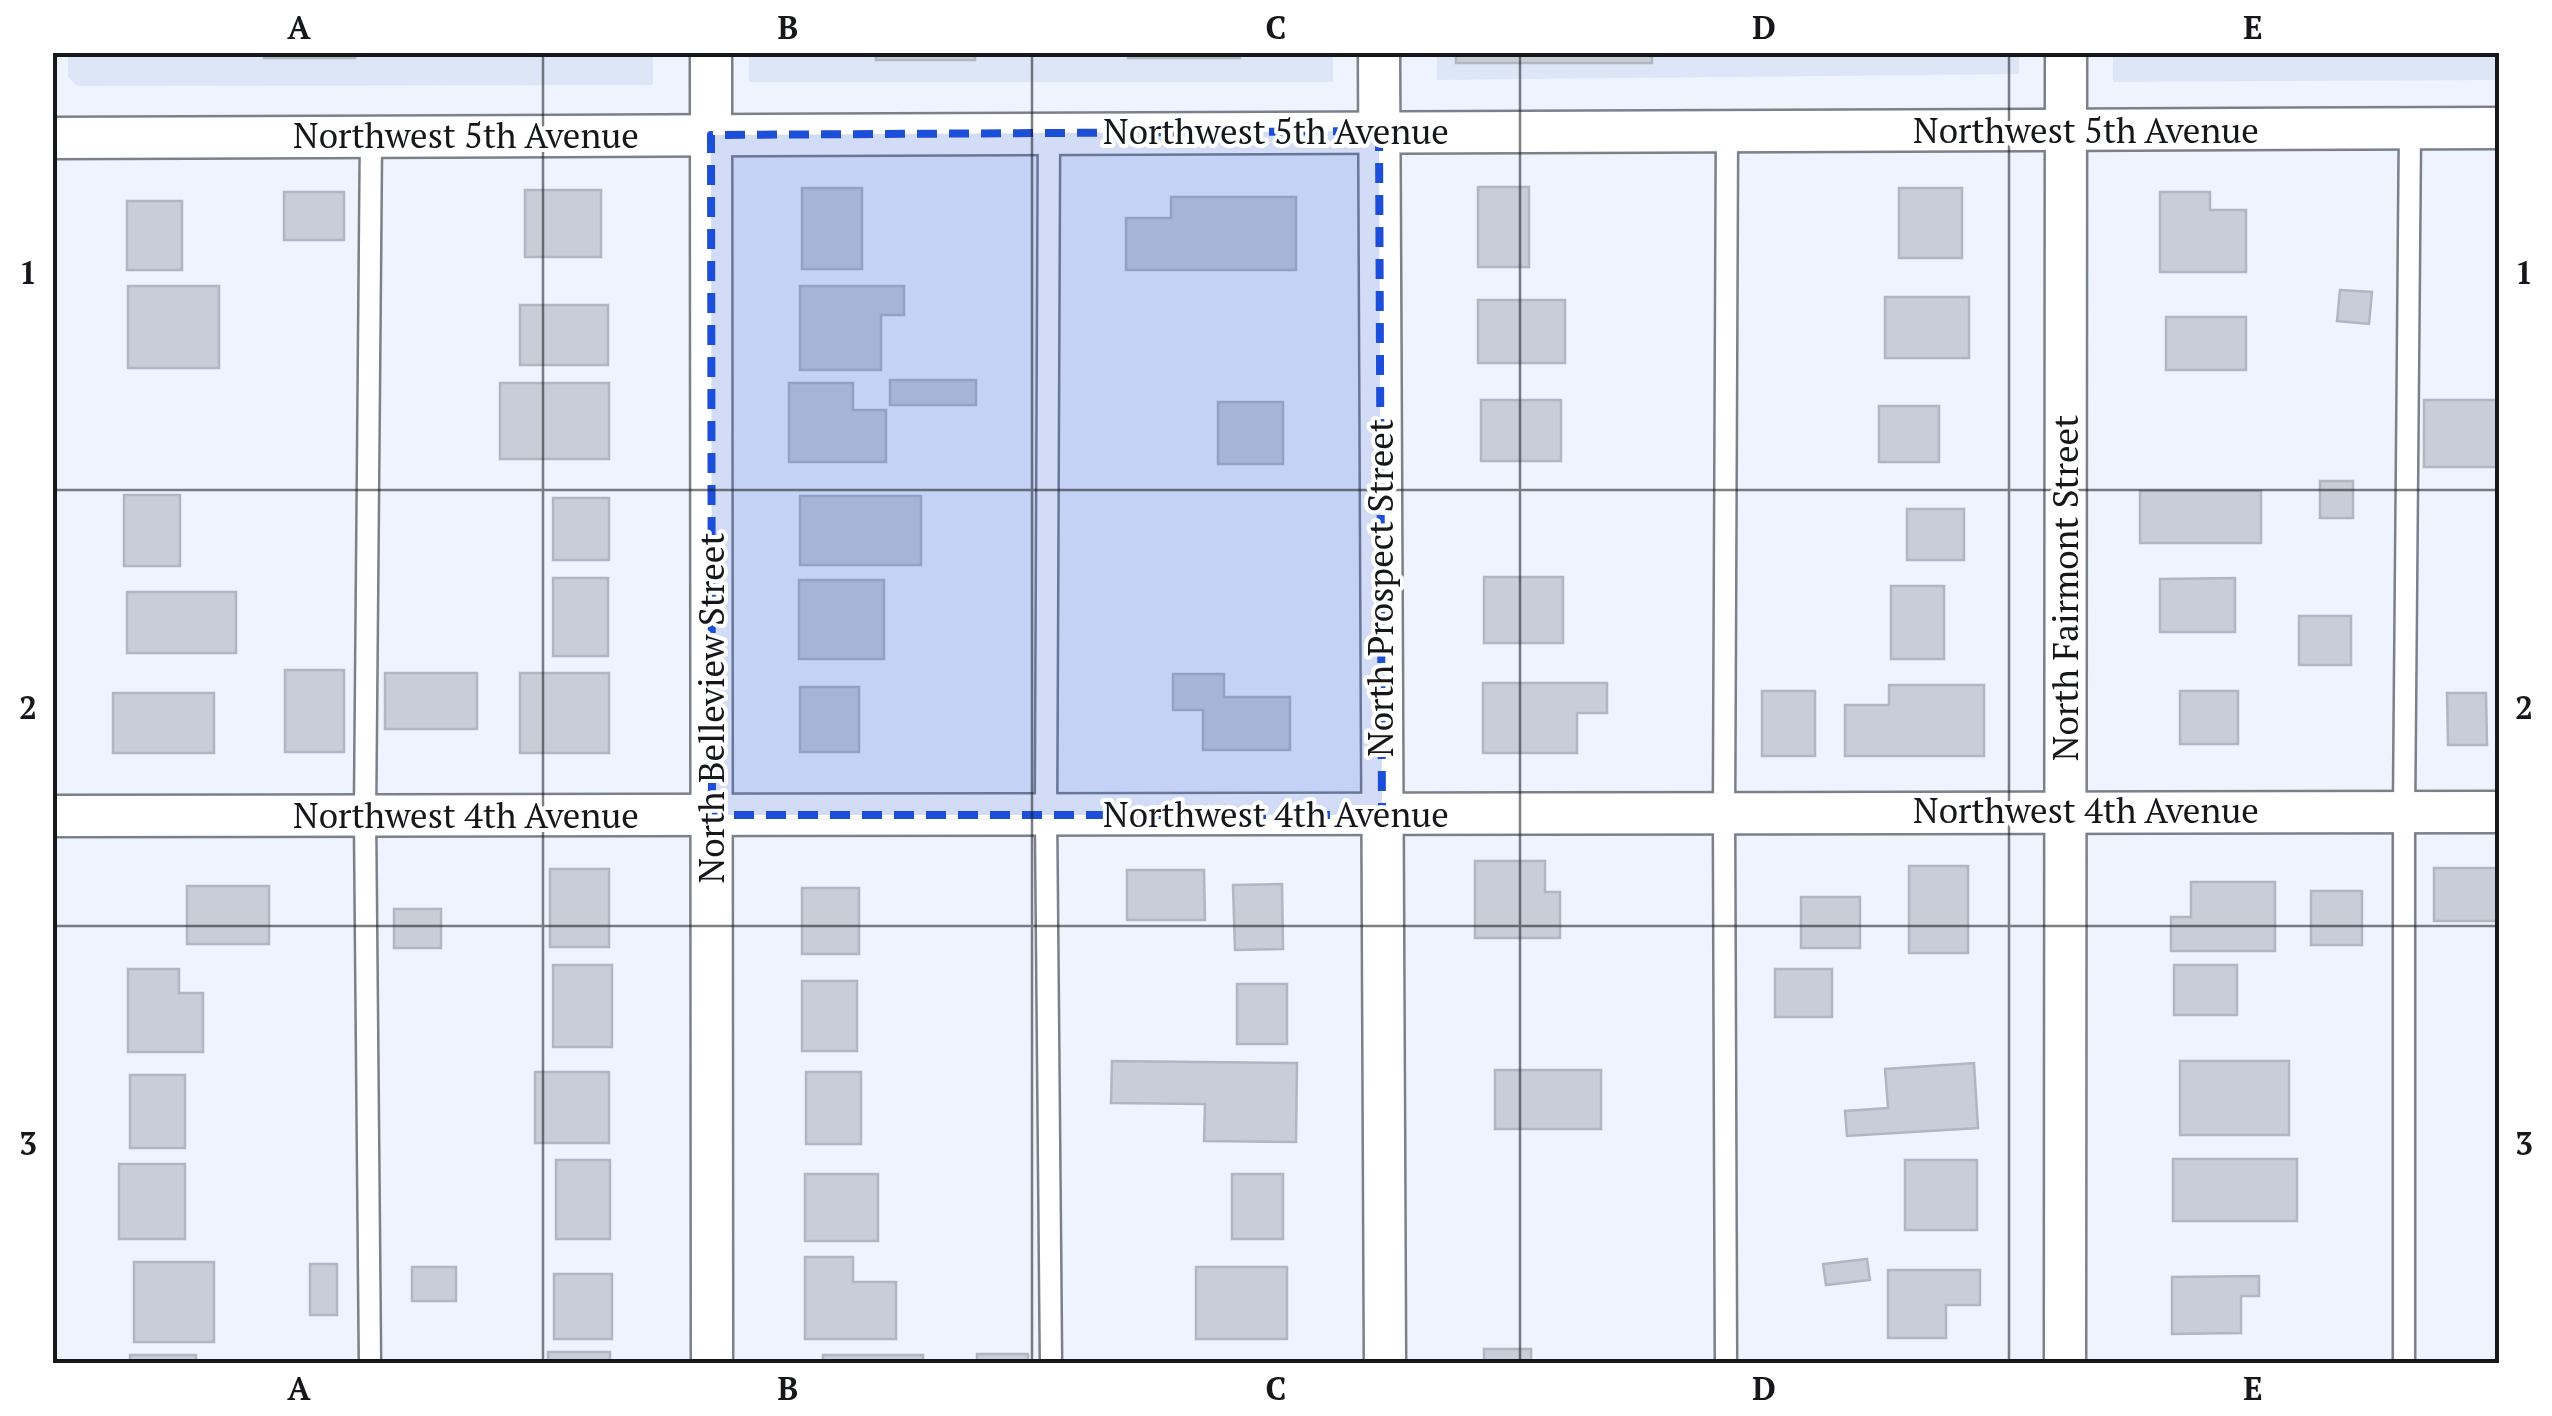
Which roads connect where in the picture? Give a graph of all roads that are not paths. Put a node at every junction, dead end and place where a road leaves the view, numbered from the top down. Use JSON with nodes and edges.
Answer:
{"nodes":[{"id":1,"x":711,"y":52,"type":"edge"},
{"id":2,"x":1379,"y":52,"type":"edge"},
{"id":3,"x":2066,"y":52,"type":"edge"},
{"id":4,"x":2500,"y":128,"type":"edge"},
{"id":5,"x":2410,"y":129,"type":"junction"},
{"id":6,"x":1380,"y":131,"type":"junction"},
{"id":7,"x":1726,"y":131,"type":"junction"},
{"id":8,"x":1049,"y":132,"type":"junction"},
{"id":9,"x":2067,"y":132,"type":"junction"},
{"id":10,"x":711,"y":134,"type":"junction"},
{"id":11,"x":371,"y":136,"type":"junction"},
{"id":12,"x":52,"y":138,"type":"edge"},
{"id":13,"x":2065,"y":810,"type":"junction"},
{"id":14,"x":1724,"y":812,"type":"junction"},
{"id":15,"x":2404,"y":812,"type":"junction"},
{"id":16,"x":2500,"y":812,"type":"edge"},
{"id":17,"x":1382,"y":815,"type":"junction"},
{"id":18,"x":52,"y":816,"type":"edge"},
{"id":19,"x":365,"y":816,"type":"junction"},
{"id":20,"x":712,"y":816,"type":"junction"},
{"id":21,"x":1046,"y":816,"type":"junction"},
{"id":22,"x":370,"y":1364,"type":"edge"},
{"id":23,"x":712,"y":1364,"type":"edge"},
{"id":24,"x":1051,"y":1364,"type":"edge"},
{"id":25,"x":1385,"y":1364,"type":"edge"},
{"id":26,"x":1726,"y":1364,"type":"edge"},
{"id":27,"x":2065,"y":1364,"type":"edge"},
{"id":28,"x":2404,"y":1364,"type":"edge"}],
"edges":[{"from":1,"to":10,"type":"street","name":"North Belleview Street"},
{"from":2,"to":6,"type":"street","name":"North Prospect Street"},
{"from":3,"to":9,"type":"street","name":"North Fairmont Street"},
{"from":4,"to":5,"type":"street","name":"Northwest 5th Avenue"},
{"from":5,"to":9,"type":"street","name":"Northwest 5th Avenue"},
{"from":5,"to":15,"type":"lane"},
{"from":6,"to":7,"type":"street","name":"Northwest 5th Avenue"},
{"from":6,"to":8,"type":"street","name":"Northwest 5th Avenue"},
{"from":6,"to":17,"type":"street","name":"North Prospect Street"},
{"from":7,"to":9,"type":"street","name":"Northwest 5th Avenue"},
{"from":7,"to":14,"type":"lane"},
{"from":8,"to":10,"type":"street","name":"Northwest 5th Avenue"},
{"from":8,"to":21,"type":"lane"},
{"from":9,"to":13,"type":"street","name":"North Fairmont Street"},
{"from":10,"to":11,"type":"street","name":"Northwest 5th Avenue"},
{"from":10,"to":20,"type":"street","name":"North Belleview Street"},
{"from":11,"to":12,"type":"street","name":"Northwest 5th Avenue"},
{"from":11,"to":19,"type":"lane"},
{"from":13,"to":14,"type":"street","name":"Northwest 4th Avenue"},
{"from":13,"to":15,"type":"street","name":"Northwest 4th Avenue"},
{"from":13,"to":27,"type":"street","name":"North Fairmont Street"},
{"from":14,"to":17,"type":"street","name":"Northwest 4th Avenue"},
{"from":14,"to":26,"type":"lane"},
{"from":15,"to":16,"type":"street","name":"Northwest 4th Avenue"},
{"from":15,"to":28,"type":"lane"},
{"from":17,"to":21,"type":"street","name":"Northwest 4th Avenue"},
{"from":17,"to":25,"type":"street","name":"North Prospect Street"},
{"from":18,"to":19,"type":"street","name":"Northwest 4th Avenue"},
{"from":19,"to":20,"type":"street","name":"Northwest 4th Avenue"},
{"from":19,"to":22,"type":"lane"},
{"from":20,"to":21,"type":"street","name":"Northwest 4th Avenue"},
{"from":20,"to":23,"type":"street","name":"North Belleview Street"},
{"from":21,"to":24,"type":"lane"}]}
